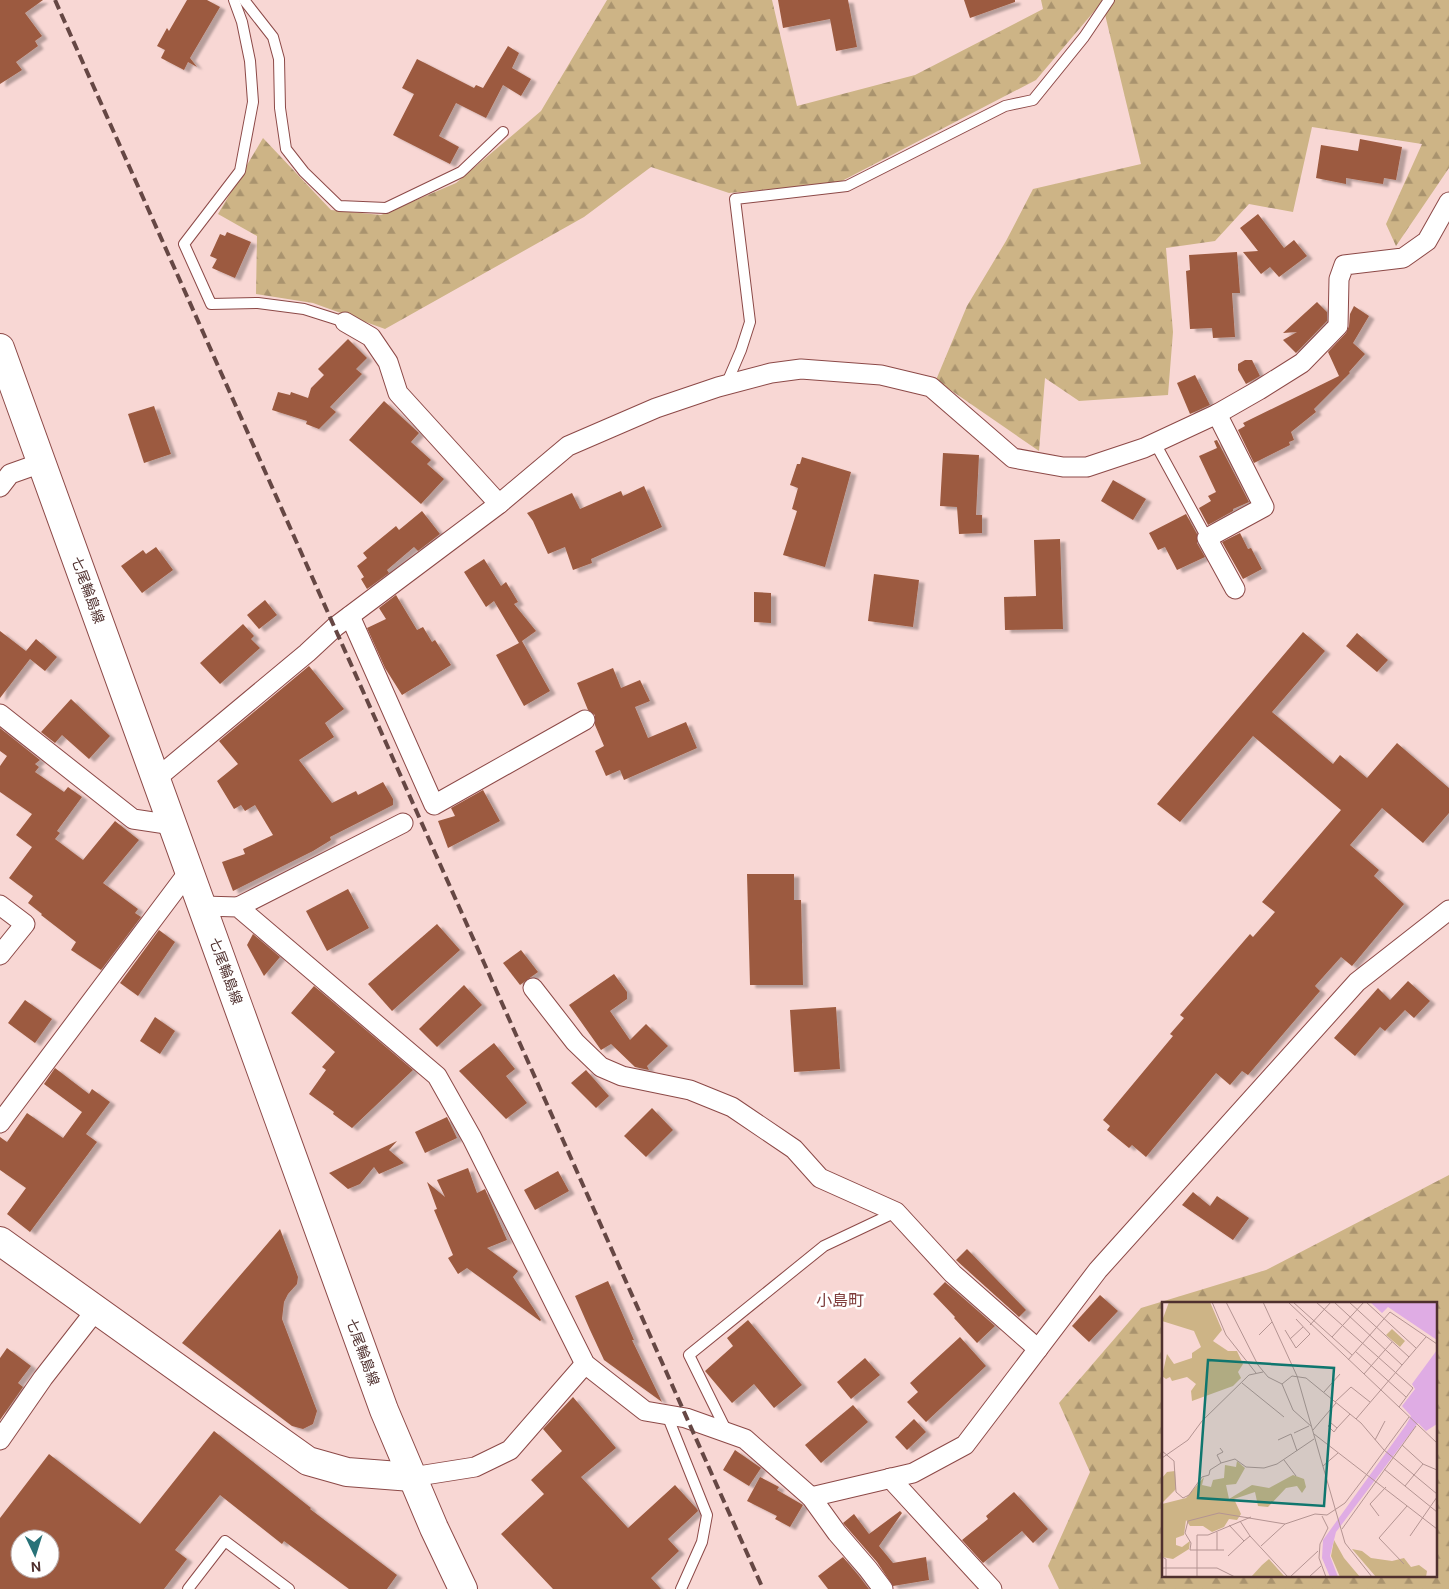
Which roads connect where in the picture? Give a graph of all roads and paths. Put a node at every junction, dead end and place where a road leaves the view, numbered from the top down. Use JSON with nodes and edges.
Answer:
{"nodes":[{"id":1,"x":234,"y":0,"type":"edge"},
{"id":2,"x":244,"y":0,"type":"edge"},
{"id":3,"x":1109,"y":0,"type":"edge"},
{"id":4,"x":503,"y":132,"type":"dead end"},
{"id":5,"x":1449,"y":202,"type":"edge"},
{"id":6,"x":345,"y":322,"type":"joint"},
{"id":7,"x":0,"y":348,"type":"edge"},
{"id":8,"x":726,"y":385,"type":"junction"},
{"id":9,"x":1217,"y":414,"type":"junction"},
{"id":10,"x":1155,"y":443,"type":"junction"},
{"id":11,"x":41,"y":463,"type":"junction"},
{"id":12,"x":0,"y":487,"type":"edge"},
{"id":13,"x":499,"y":504,"type":"junction"},
{"id":14,"x":1207,"y":538,"type":"junction"},
{"id":15,"x":1235,"y":589,"type":"dead end"},
{"id":16,"x":350,"y":616,"type":"junction"},
{"id":17,"x":0,"y":714,"type":"edge"},
{"id":18,"x":585,"y":720,"type":"dead end"},
{"id":19,"x":156,"y":778,"type":"junction"},
{"id":20,"x":402,"y":823,"type":"dead end"},
{"id":21,"x":173,"y":825,"type":"junction"},
{"id":22,"x":190,"y":870,"type":"junction"},
{"id":23,"x":0,"y":905,"type":"edge"},
{"id":24,"x":203,"y":906,"type":"junction"},
{"id":25,"x":238,"y":907,"type":"junction"},
{"id":26,"x":1449,"y":910,"type":"edge"},
{"id":27,"x":0,"y":955,"type":"edge"},
{"id":28,"x":533,"y":988,"type":"dead end"},
{"id":29,"x":0,"y":1122,"type":"edge"},
{"id":30,"x":896,"y":1212,"type":"junction"},
{"id":31,"x":0,"y":1241,"type":"edge"},
{"id":32,"x":96,"y":1310,"type":"junction"},
{"id":33,"x":1038,"y":1349,"type":"junction"},
{"id":34,"x":585,"y":1364,"type":"junction"},
{"id":35,"x":667,"y":1415,"type":"junction"},
{"id":36,"x":728,"y":1433,"type":"junction"},
{"id":37,"x":0,"y":1440,"type":"edge"},
{"id":38,"x":412,"y":1477,"type":"junction"},
{"id":39,"x":890,"y":1478,"type":"junction"},
{"id":40,"x":811,"y":1497,"type":"junction"},
{"id":41,"x":188,"y":1589,"type":"edge"},
{"id":42,"x":289,"y":1589,"type":"edge"},
{"id":43,"x":463,"y":1589,"type":"edge"},
{"id":44,"x":681,"y":1589,"type":"edge"},
{"id":45,"x":883,"y":1589,"type":"edge"},
{"id":46,"x":992,"y":1589,"type":"edge"}],
"edges":[{"from":1,"to":6,"type":"lane"},
{"from":2,"to":4,"type":"lane"},
{"from":3,"to":8,"type":"lane"},
{"from":5,"to":9,"type":"street"},
{"from":6,"to":13,"type":"street"},
{"from":7,"to":11,"type":"main road","name":"七尾輪島線"},
{"from":8,"to":10,"type":"street"},
{"from":8,"to":13,"type":"street"},
{"from":9,"to":10,"type":"street"},
{"from":9,"to":14,"type":"street"},
{"from":10,"to":14,"type":"lane"},
{"from":11,"to":12,"type":"street"},
{"from":11,"to":19,"type":"main road","name":"七尾輪島線"},
{"from":13,"to":16,"type":"street"},
{"from":14,"to":15,"type":"street"},
{"from":16,"to":18,"type":"street"},
{"from":16,"to":19,"type":"street"},
{"from":17,"to":21,"type":"street"},
{"from":19,"to":21,"type":"main road","name":"七尾輪島線"},
{"from":20,"to":25,"type":"street"},
{"from":21,"to":22,"type":"main road","name":"七尾輪島線"},
{"from":22,"to":24,"type":"main road","name":"七尾輪島線"},
{"from":22,"to":29,"type":"street"},
{"from":23,"to":27,"type":"street"},
{"from":24,"to":25,"type":"street"},
{"from":24,"to":38,"type":"main road","name":"七尾輪島線"},
{"from":25,"to":34,"type":"street"},
{"from":26,"to":33,"type":"street"},
{"from":28,"to":30,"type":"street"},
{"from":30,"to":33,"type":"street"},
{"from":30,"to":36,"type":"lane"},
{"from":31,"to":32,"type":"main road"},
{"from":32,"to":37,"type":"street"},
{"from":32,"to":38,"type":"main road"},
{"from":33,"to":39,"type":"street"},
{"from":34,"to":35,"type":"street"},
{"from":34,"to":38,"type":"street"},
{"from":35,"to":36,"type":"street"},
{"from":35,"to":44,"type":"lane"},
{"from":36,"to":40,"type":"street"},
{"from":38,"to":43,"type":"main road","name":"七尾輪島線"},
{"from":39,"to":40,"type":"street"},
{"from":39,"to":46,"type":"street"},
{"from":40,"to":45,"type":"street"},
{"from":41,"to":42,"type":"lane"}]}
